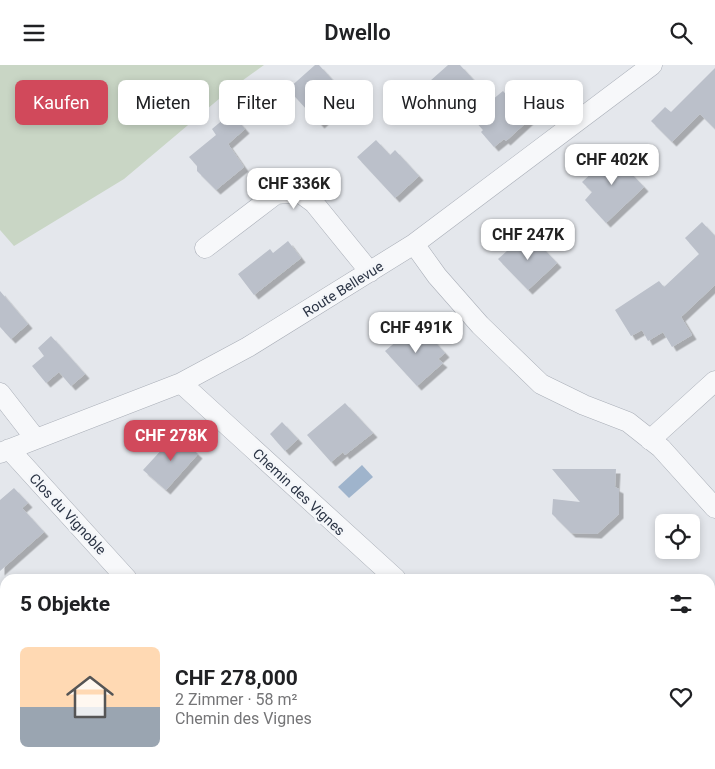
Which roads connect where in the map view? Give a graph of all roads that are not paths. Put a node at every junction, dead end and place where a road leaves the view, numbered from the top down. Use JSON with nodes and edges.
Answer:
{"nodes":[{"id":1,"x":652,"y":65,"type":"edge"},
{"id":2,"x":414,"y":244,"type":"junction"},
{"id":3,"x":205,"y":248,"type":"dead end"},
{"id":4,"x":370,"y":272,"type":"junction"},
{"id":5,"x":715,"y":381,"type":"edge"},
{"id":6,"x":181,"y":383,"type":"junction"},
{"id":7,"x":0,"y":393,"type":"edge"},
{"id":8,"x":35,"y":438,"type":"junction"},
{"id":9,"x":650,"y":440,"type":"junction"},
{"id":10,"x":4,"y":451,"type":"edge"},
{"id":11,"x":715,"y":508,"type":"edge"},
{"id":12,"x":122,"y":574,"type":"edge"},
{"id":13,"x":391,"y":574,"type":"edge"}],
"edges":[{"from":1,"to":2,"type":"street","name":"Route Bellevue"},
{"from":2,"to":4,"type":"street","name":"Route Bellevue"},
{"from":2,"to":9,"type":"street"},
{"from":3,"to":4,"type":"street"},
{"from":4,"to":6,"type":"street","name":"Route Bellevue"},
{"from":5,"to":9,"type":"street"},
{"from":6,"to":8,"type":"street","name":"Route Bellevue"},
{"from":6,"to":13,"type":"street","name":"Chemin des Vignes"},
{"from":7,"to":8,"type":"street"},
{"from":8,"to":10,"type":"street","name":"Route Bellevue"},
{"from":9,"to":11,"type":"street"},
{"from":10,"to":12,"type":"street","name":"Clos du Vignoble"}]}
